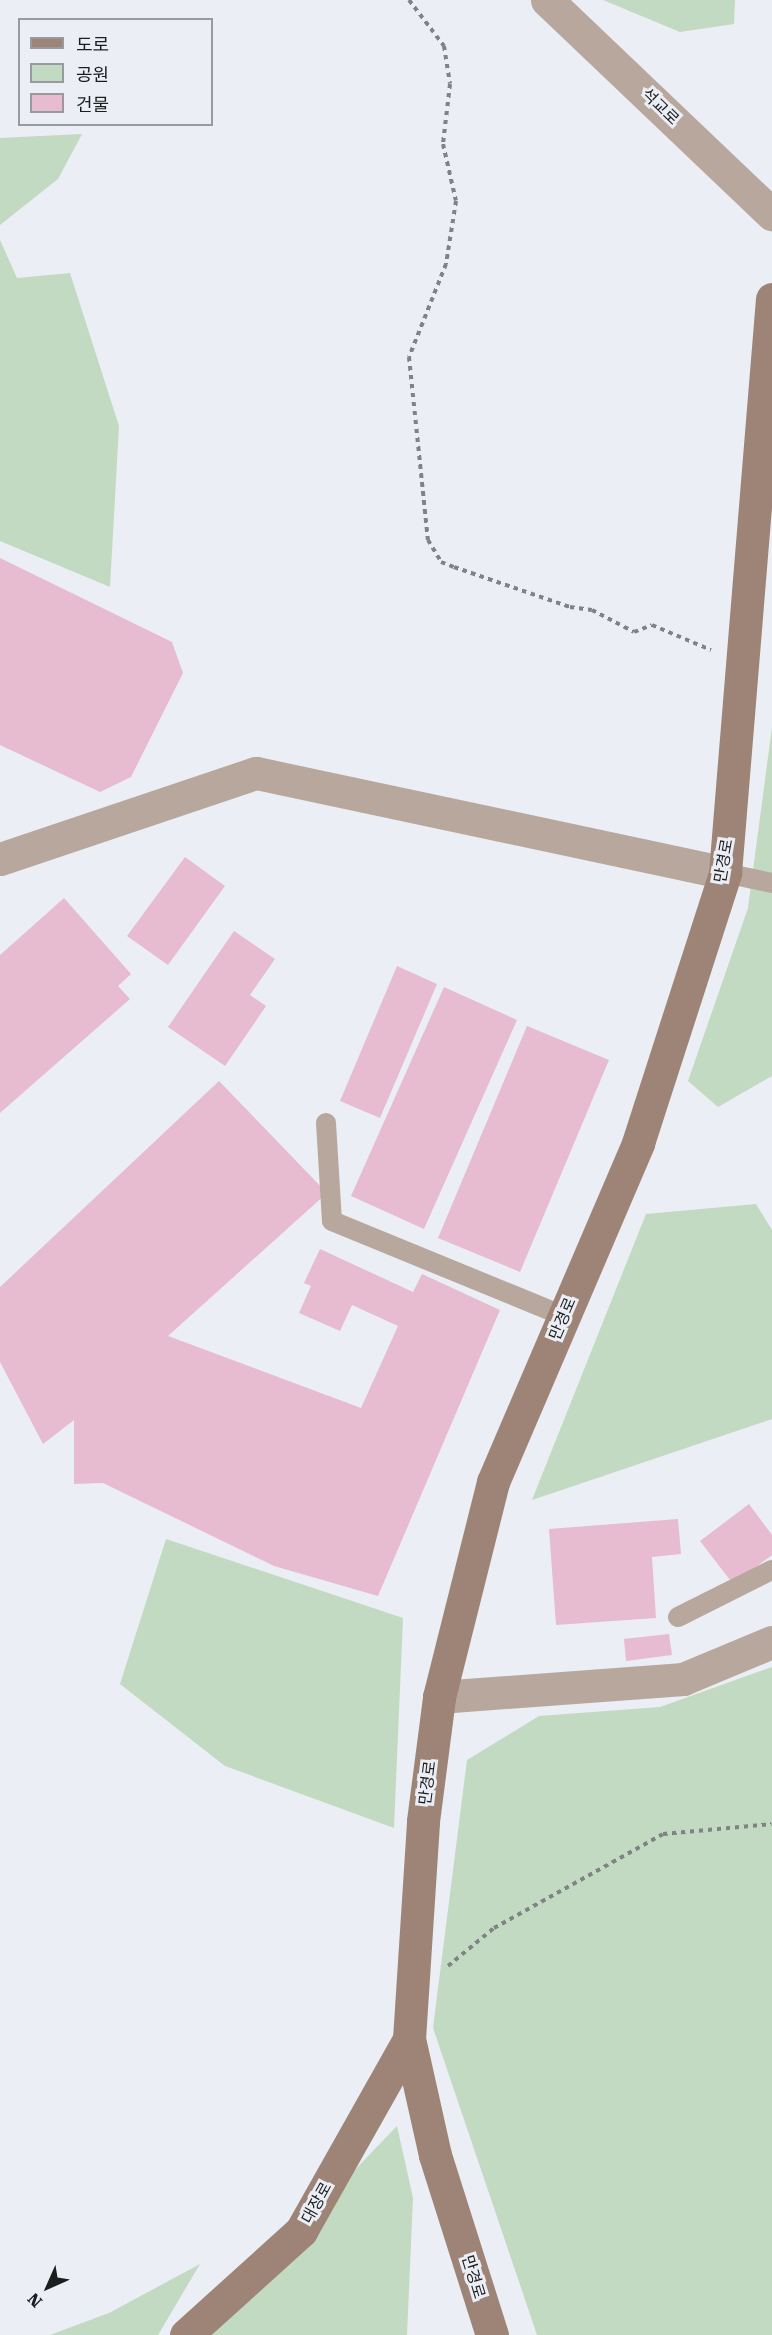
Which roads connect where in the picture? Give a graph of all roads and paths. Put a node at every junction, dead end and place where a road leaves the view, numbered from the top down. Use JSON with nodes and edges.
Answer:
{"nodes":[{"id":1,"x":409,"y":0,"type":"edge"},
{"id":2,"x":547,"y":0,"type":"edge"},
{"id":3,"x":772,"y":214,"type":"edge"},
{"id":4,"x":772,"y":299,"type":"edge"},
{"id":5,"x":745,"y":659,"type":"junction"},
{"id":6,"x":0,"y":859,"type":"edge"},
{"id":7,"x":725,"y":873,"type":"junction"},
{"id":8,"x":772,"y":883,"type":"edge"},
{"id":9,"x":326,"y":1123,"type":"dead end"},
{"id":10,"x":564,"y":1316,"type":"junction"},
{"id":11,"x":772,"y":1570,"type":"edge"},
{"id":12,"x":678,"y":1617,"type":"dead end"},
{"id":13,"x":772,"y":1642,"type":"edge"},
{"id":14,"x":439,"y":1697,"type":"junction"},
{"id":15,"x":772,"y":1824,"type":"edge"},
{"id":16,"x":412,"y":1995,"type":"junction"},
{"id":17,"x":409,"y":2039,"type":"junction"},
{"id":18,"x":186,"y":2335,"type":"edge"},
{"id":19,"x":492,"y":2335,"type":"edge"}],
"edges":[{"from":1,"to":5,"type":"path"},
{"from":2,"to":3,"type":"street","name":"석교로"},
{"from":4,"to":5,"type":"street","name":"만경로"},
{"from":5,"to":7,"type":"street","name":"만경로"},
{"from":6,"to":7,"type":"street"},
{"from":7,"to":8,"type":"lane"},
{"from":7,"to":10,"type":"street","name":"만경로"},
{"from":9,"to":10,"type":"lane"},
{"from":10,"to":14,"type":"street","name":"만경로"},
{"from":11,"to":12,"type":"lane"},
{"from":13,"to":14,"type":"street"},
{"from":14,"to":16,"type":"street","name":"만경로"},
{"from":15,"to":16,"type":"path"},
{"from":16,"to":17,"type":"street","name":"만경로"},
{"from":17,"to":18,"type":"street","name":"대장로"},
{"from":17,"to":19,"type":"street","name":"만경로"}]}
